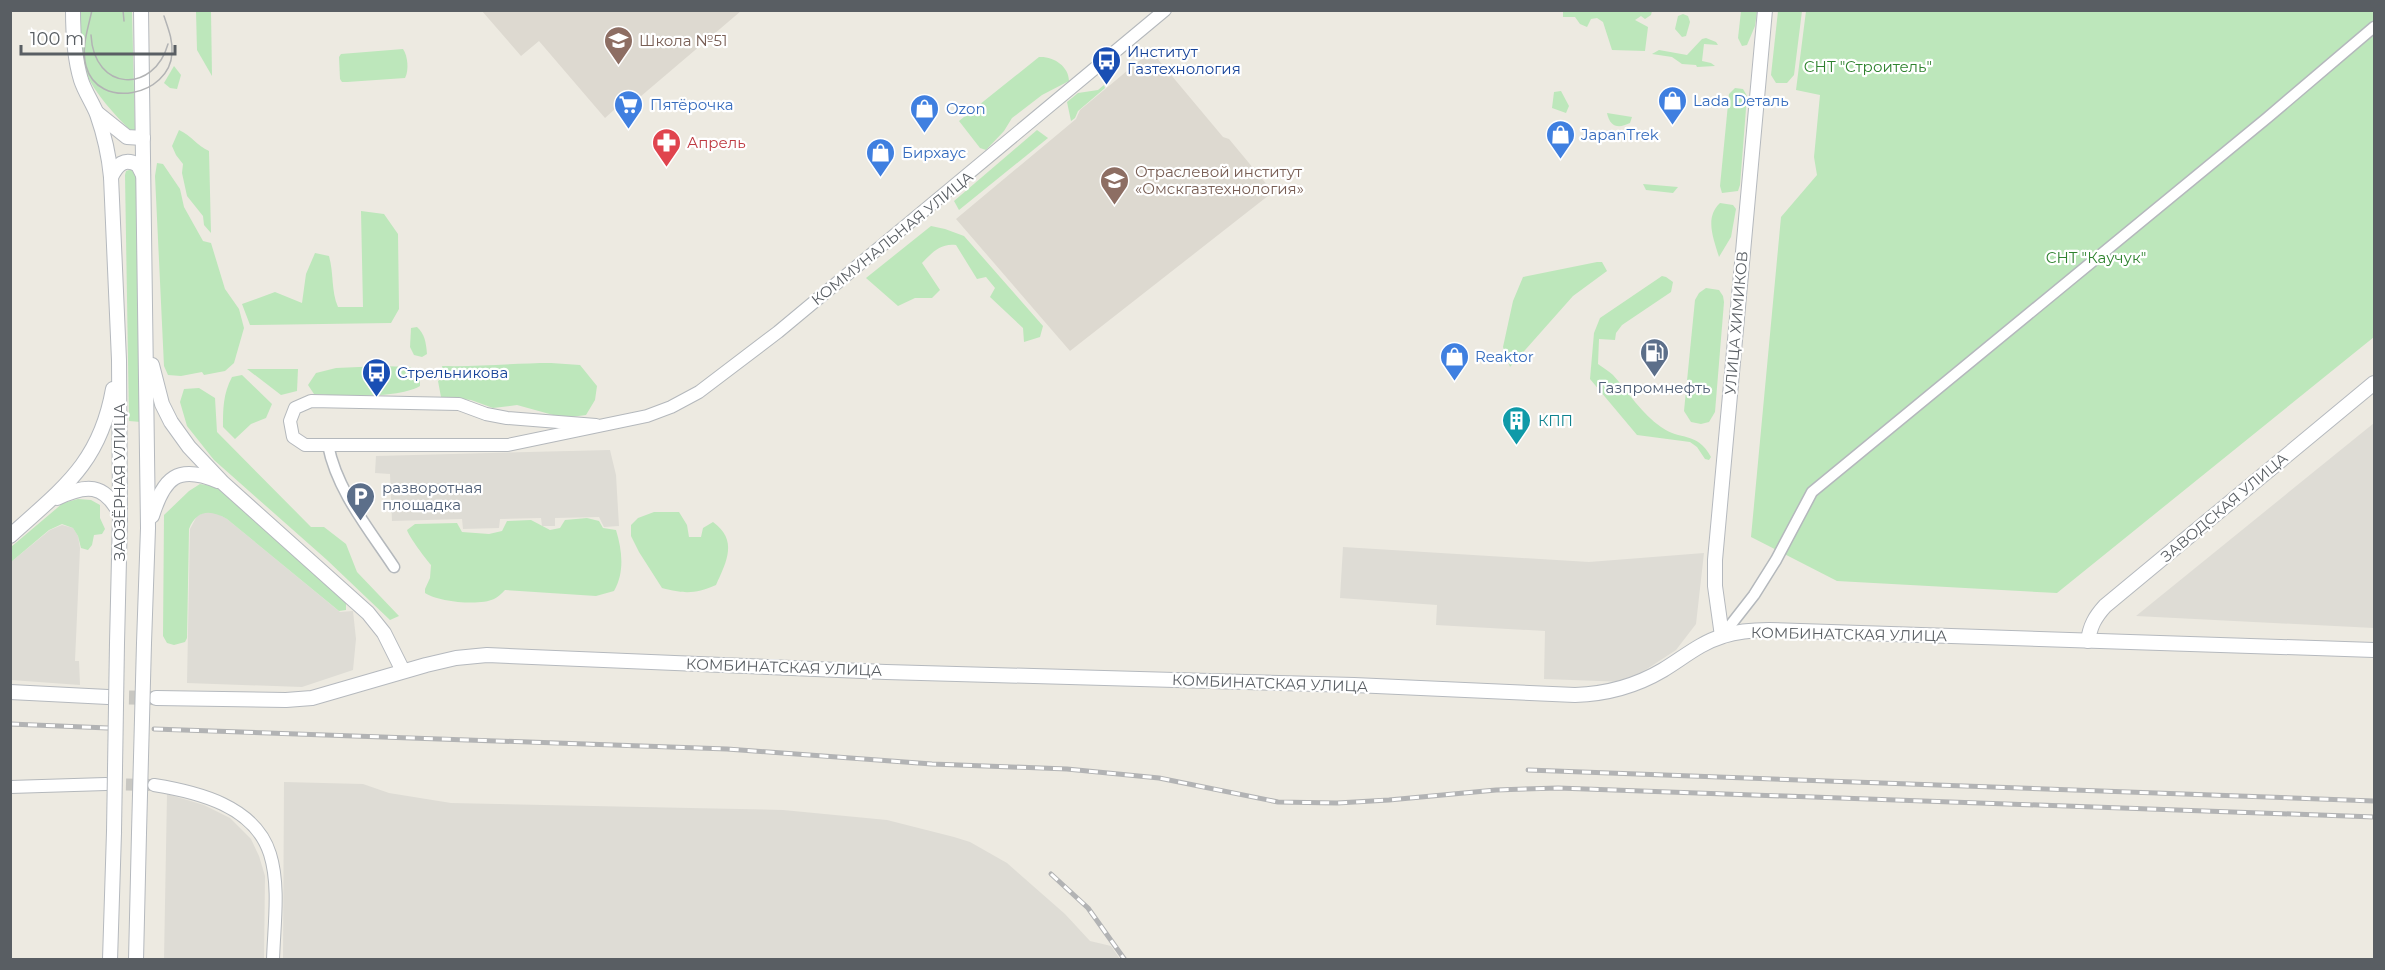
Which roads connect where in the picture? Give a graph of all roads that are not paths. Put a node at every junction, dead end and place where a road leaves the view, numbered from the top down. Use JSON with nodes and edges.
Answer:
{"nodes":[{"id":1,"x":73,"y":10,"type":"edge"},
{"id":2,"x":141,"y":10,"type":"edge"},
{"id":3,"x":1165,"y":10,"type":"edge"},
{"id":4,"x":1765,"y":10,"type":"edge"},
{"id":5,"x":2374,"y":27,"type":"edge"},
{"id":6,"x":97,"y":113,"type":"junction"},
{"id":7,"x":143,"y":138,"type":"junction"},
{"id":8,"x":143,"y":175,"type":"junction"},
{"id":9,"x":111,"y":177,"type":"junction"},
{"id":10,"x":147,"y":341,"type":"junction"},
{"id":11,"x":119,"y":360,"type":"junction"},
{"id":12,"x":2374,"y":383,"type":"edge"},
{"id":13,"x":596,"y":426,"type":"junction"},
{"id":14,"x":328,"y":445,"type":"junction"},
{"id":15,"x":223,"y":483,"type":"junction"},
{"id":16,"x":47,"y":503,"type":"junction"},
{"id":17,"x":120,"y":516,"type":"junction"},
{"id":18,"x":148,"y":528,"type":"junction"},
{"id":19,"x":10,"y":536,"type":"edge"},
{"id":20,"x":394,"y":567,"type":"dead end"},
{"id":21,"x":1722,"y":636,"type":"junction"},
{"id":22,"x":2088,"y":641,"type":"junction"},
{"id":23,"x":2374,"y":650,"type":"edge"},
{"id":24,"x":403,"y":671,"type":"junction"},
{"id":25,"x":10,"y":692,"type":"edge"},
{"id":26,"x":108,"y":697,"type":"tunnel mouth"},
{"id":27,"x":156,"y":698,"type":"tunnel mouth"},
{"id":28,"x":106,"y":784,"type":"tunnel mouth"},
{"id":29,"x":154,"y":786,"type":"tunnel mouth"},
{"id":30,"x":10,"y":787,"type":"edge"},
{"id":31,"x":110,"y":960,"type":"edge"},
{"id":32,"x":136,"y":960,"type":"edge"},
{"id":33,"x":273,"y":960,"type":"edge"}],
"edges":[{"from":1,"to":6,"type":"main road","name":"ЗАОЗЁРНАЯ УЛИЦА"},
{"from":2,"to":7,"type":"main road","name":"ЗАОЗЁРНАЯ УЛИЦА"},
{"from":3,"to":13,"type":"street","name":"КОММУНАЛЬНАЯ УЛИЦА"},
{"from":4,"to":21,"type":"main road","name":"УЛИЦА ХИМИКОВ"},
{"from":5,"to":21,"type":"street"},
{"from":6,"to":7,"type":"main road"},
{"from":6,"to":9,"type":"main road","name":"ЗАОЗЁРНАЯ УЛИЦА"},
{"from":7,"to":8,"type":"main road","name":"ЗАОЗЁРНАЯ УЛИЦА"},
{"from":8,"to":9,"type":"main road"},
{"from":8,"to":10,"type":"main road","name":"ЗАОЗЁРНАЯ УЛИЦА"},
{"from":9,"to":11,"type":"main road","name":"ЗАОЗЁРНАЯ УЛИЦА"},
{"from":10,"to":15,"type":"main road"},
{"from":10,"to":18,"type":"main road","name":"ЗАОЗЁРНАЯ УЛИЦА"},
{"from":11,"to":16,"type":"main road"},
{"from":11,"to":17,"type":"main road","name":"ЗАОЗЁРНАЯ УЛИЦА"},
{"from":12,"to":22,"type":"main road","name":"ЗАВОДСКАЯ УЛИЦА"},
{"from":13,"to":14,"type":"street","name":"КОММУНАЛЬНАЯ УЛИЦА"},
{"from":13,"to":14,"type":"street","name":"КОММУНАЛЬНАЯ УЛИЦА"},
{"from":14,"to":20,"type":"street"},
{"from":15,"to":18,"type":"main road"},
{"from":15,"to":24,"type":"main road"},
{"from":16,"to":17,"type":"main road"},
{"from":16,"to":19,"type":"main road"},
{"from":17,"to":31,"type":"main road","name":"ЗАОЗЁРНАЯ УЛИЦА","bridge":true},
{"from":18,"to":32,"type":"main road","name":"ЗАОЗЁРНАЯ УЛИЦА","bridge":true},
{"from":21,"to":22,"type":"main road","name":"КОМБИНАТСКАЯ УЛИЦА"},
{"from":21,"to":24,"type":"main road","name":"КОМБИНАТСКАЯ УЛИЦА"},
{"from":22,"to":23,"type":"main road","name":"КОМБИНАТСКАЯ УЛИЦА"},
{"from":24,"to":27,"type":"main road","name":"КОМБИНАТСКАЯ УЛИЦА"},
{"from":25,"to":26,"type":"main road"},
{"from":28,"to":30,"type":"street"},
{"from":29,"to":33,"type":"street"}]}
